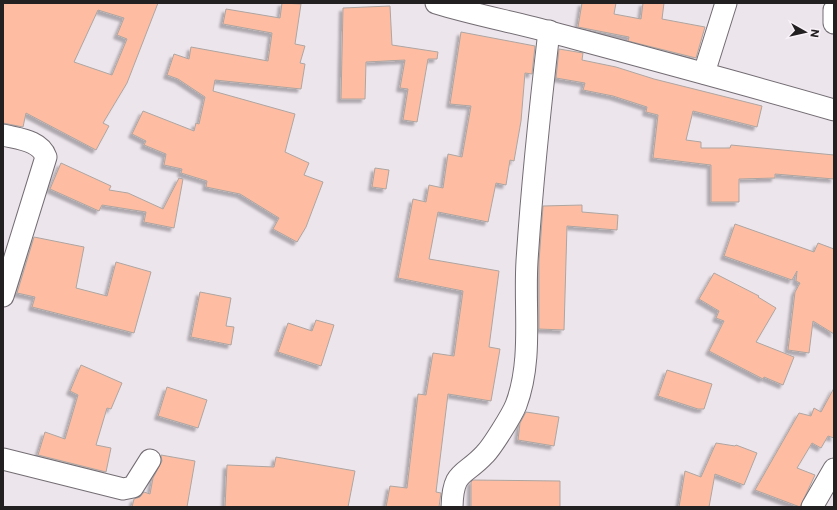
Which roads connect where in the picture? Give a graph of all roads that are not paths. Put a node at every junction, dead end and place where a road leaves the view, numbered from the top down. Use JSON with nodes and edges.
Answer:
{"nodes":[{"id":1,"x":436,"y":3,"type":"edge"},
{"id":2,"x":726,"y":3,"type":"edge"},
{"id":3,"x":478,"y":9,"type":"edge"},
{"id":4,"x":834,"y":10,"type":"edge"},
{"id":5,"x":834,"y":23,"type":"edge"},
{"id":6,"x":549,"y":31,"type":"junction"},
{"id":7,"x":704,"y":73,"type":"junction"},
{"id":8,"x":834,"y":110,"type":"edge"},
{"id":9,"x":3,"y":135,"type":"edge"},
{"id":10,"x":3,"y":296,"type":"edge"},
{"id":11,"x":3,"y":459,"type":"edge"},
{"id":12,"x":150,"y":460,"type":"dead end"},
{"id":13,"x":834,"y":469,"type":"edge"},
{"id":14,"x":452,"y":507,"type":"edge"},
{"id":15,"x":812,"y":507,"type":"edge"}],
"edges":[{"from":1,"to":3,"type":"street"},
{"from":2,"to":7,"type":"street"},
{"from":3,"to":6,"type":"street"},
{"from":4,"to":5,"type":"street"},
{"from":6,"to":7,"type":"street"},
{"from":6,"to":14,"type":"street"},
{"from":7,"to":8,"type":"street"},
{"from":9,"to":10,"type":"street"},
{"from":11,"to":12,"type":"street"},
{"from":13,"to":15,"type":"street"}]}
